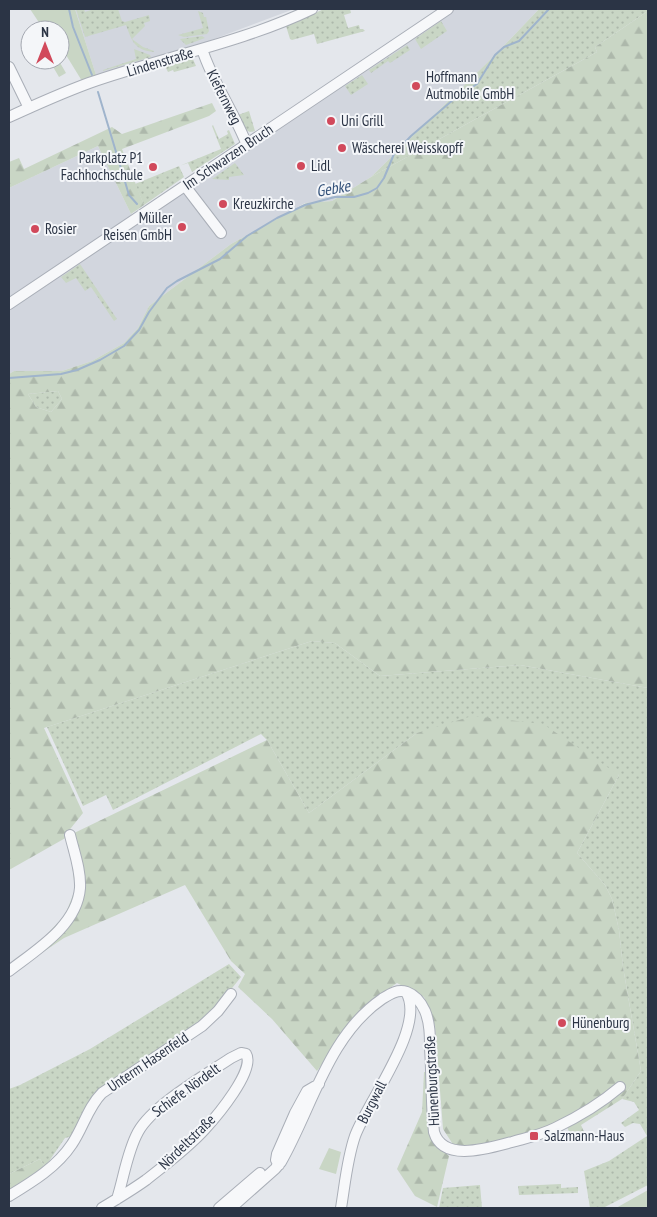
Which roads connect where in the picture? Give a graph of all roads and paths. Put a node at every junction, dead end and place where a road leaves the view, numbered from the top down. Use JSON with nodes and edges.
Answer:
{"nodes":[{"id":1,"x":312,"y":9,"type":"edge"},
{"id":2,"x":448,"y":9,"type":"edge"},
{"id":3,"x":202,"y":49,"type":"junction"},
{"id":4,"x":9,"y":68,"type":"edge"},
{"id":5,"x":30,"y":108,"type":"junction"},
{"id":6,"x":9,"y":117,"type":"edge"},
{"id":7,"x":247,"y":145,"type":"junction"},
{"id":8,"x":185,"y":186,"type":"junction"},
{"id":9,"x":221,"y":233,"type":"dead end"},
{"id":10,"x":9,"y":304,"type":"edge"},
{"id":11,"x":70,"y":835,"type":"dead end"},
{"id":12,"x":9,"y":971,"type":"edge"},
{"id":13,"x":231,"y":994,"type":"dead end"},
{"id":14,"x":415,"y":1003,"type":"junction"},
{"id":15,"x":247,"y":1062,"type":"joint"},
{"id":16,"x":620,"y":1088,"type":"dead end"},
{"id":17,"x":275,"y":1162,"type":"junction"},
{"id":18,"x":9,"y":1196,"type":"edge"},
{"id":19,"x":117,"y":1199,"type":"junction"},
{"id":20,"x":342,"y":1207,"type":"edge"},
{"id":21,"x":102,"y":1208,"type":"edge"},
{"id":22,"x":219,"y":1208,"type":"edge"},
{"id":23,"x":231,"y":1208,"type":"edge"}],
"edges":[{"from":1,"to":3,"type":"street","name":"Lindenstraße"},
{"from":2,"to":7,"type":"street","name":"Im Schwarzen Bruch"},
{"from":3,"to":5,"type":"street","name":"Lindenstraße"},
{"from":3,"to":7,"type":"street","name":"Kiefernweg"},
{"from":4,"to":5,"type":"street"},
{"from":5,"to":6,"type":"street","name":"Lindenstraße"},
{"from":7,"to":8,"type":"street","name":"Im Schwarzen Bruch"},
{"from":8,"to":9,"type":"street"},
{"from":8,"to":10,"type":"street","name":"Im Schwarzen Bruch"},
{"from":11,"to":12,"type":"street"},
{"from":13,"to":18,"type":"street","name":"Unterm Hasenfeld"},
{"from":14,"to":16,"type":"street","name":"Hünenburgstraße"},
{"from":14,"to":17,"type":"street"},
{"from":14,"to":20,"type":"street","name":"Burgwall"},
{"from":15,"to":19,"type":"street","name":"Nördeltstraße"},
{"from":15,"to":19,"type":"street","name":"Schiefe Nördelt"},
{"from":17,"to":22,"type":"street"},
{"from":17,"to":23,"type":"street"},
{"from":19,"to":21,"type":"street","name":"Nördeltstraße"}]}
